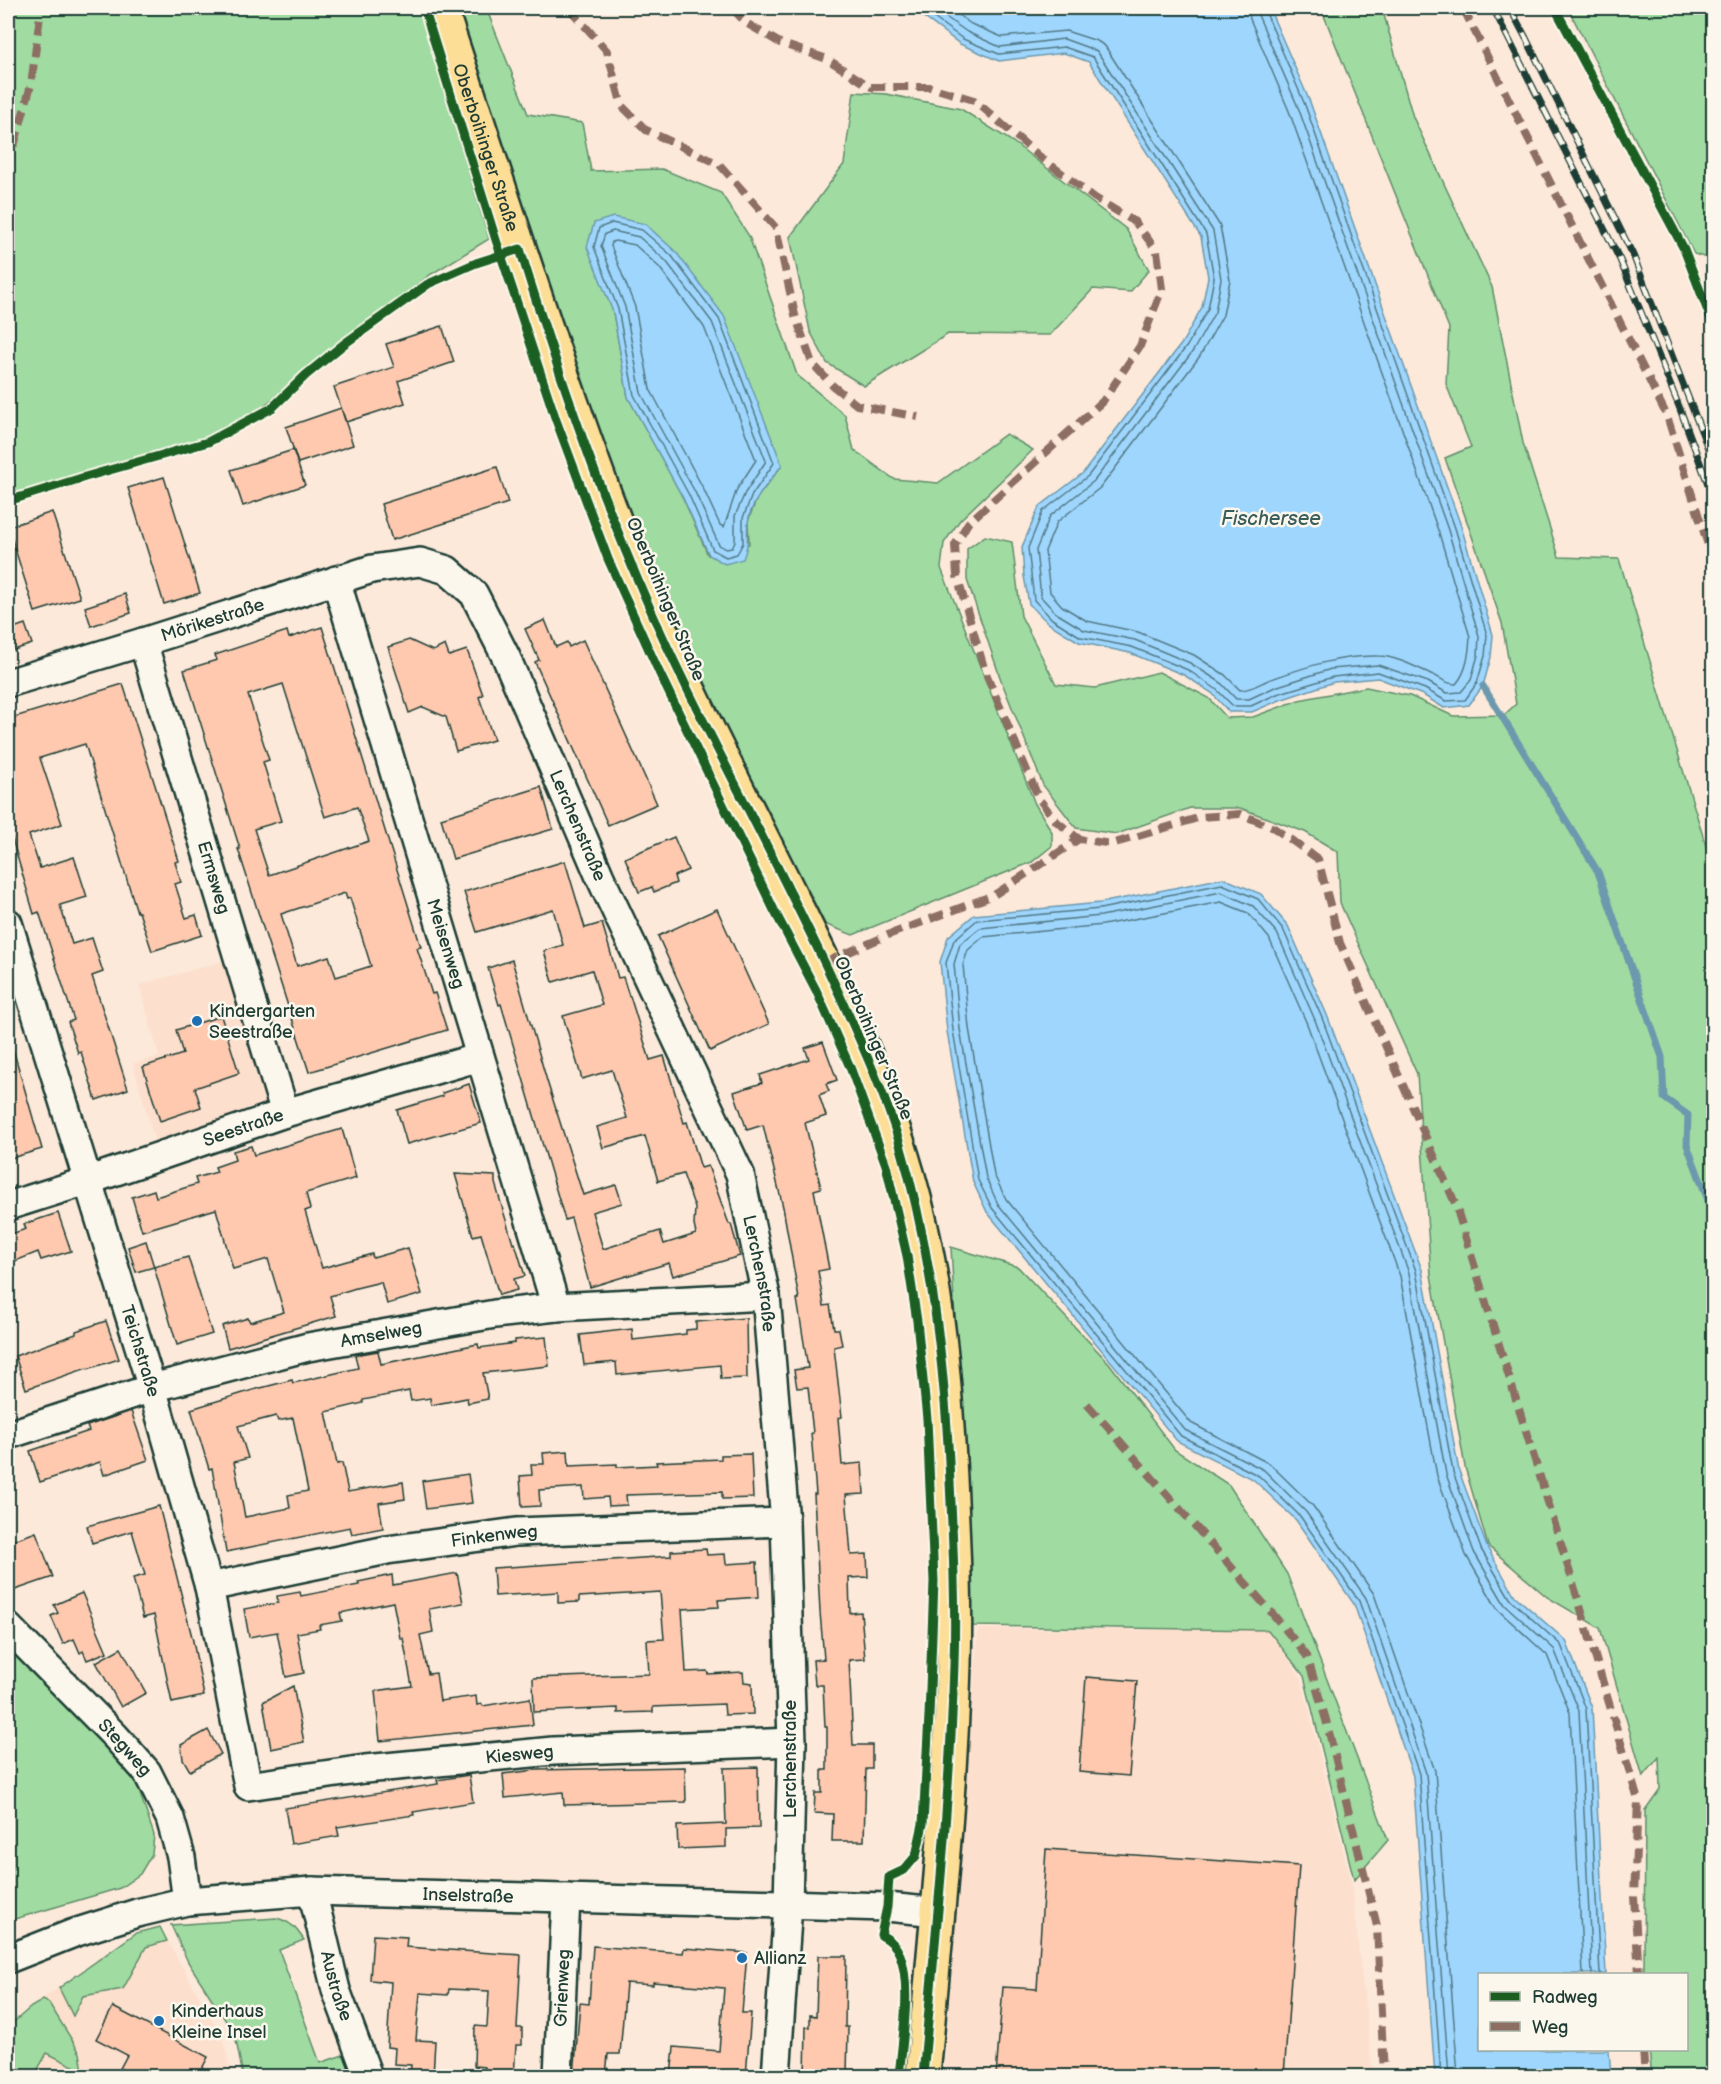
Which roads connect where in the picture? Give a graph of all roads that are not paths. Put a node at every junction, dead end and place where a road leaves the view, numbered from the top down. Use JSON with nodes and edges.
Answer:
{"nodes":[{"id":1,"x":440,"y":8,"type":"edge"},
{"id":2,"x":420,"y":562,"type":"joint"},
{"id":3,"x":336,"y":580,"type":"junction"},
{"id":4,"x":143,"y":642,"type":"junction"},
{"id":5,"x":8,"y":683,"type":"edge"},
{"id":6,"x":8,"y":923,"type":"edge"},
{"id":7,"x":480,"y":1057,"type":"junction"},
{"id":8,"x":285,"y":1113,"type":"junction"},
{"id":9,"x":87,"y":1181,"type":"junction"},
{"id":10,"x":8,"y":1206,"type":"edge"},
{"id":11,"x":766,"y":1296,"type":"junction"},
{"id":12,"x":556,"y":1307,"type":"junction"},
{"id":13,"x":152,"y":1388,"type":"junction"},
{"id":14,"x":8,"y":1435,"type":"edge"},
{"id":15,"x":785,"y":1522,"type":"junction"},
{"id":16,"x":208,"y":1587,"type":"junction"},
{"id":17,"x":8,"y":1627,"type":"edge"},
{"id":18,"x":792,"y":1742,"type":"junction"},
{"id":19,"x":248,"y":1786,"type":"joint"},
{"id":20,"x":312,"y":1891,"type":"junction"},
{"id":21,"x":566,"y":1898,"type":"junction"},
{"id":22,"x":187,"y":1901,"type":"junction"},
{"id":23,"x":788,"y":1905,"type":"junction"},
{"id":24,"x":937,"y":1912,"type":"junction"},
{"id":25,"x":8,"y":1959,"type":"edge"},
{"id":26,"x":368,"y":2076,"type":"edge"},
{"id":27,"x":558,"y":2076,"type":"edge"},
{"id":28,"x":776,"y":2076,"type":"edge"},
{"id":29,"x":923,"y":2076,"type":"edge"}],
"edges":[{"from":1,"to":24,"type":"main road","name":"Oberboihinger Straße"},
{"from":2,"to":3,"type":"street","name":"Mörikestraße"},
{"from":2,"to":11,"type":"street","name":"Lerchenstraße"},
{"from":3,"to":4,"type":"street","name":"Mörikestraße"},
{"from":3,"to":7,"type":"street","name":"Meisenweg"},
{"from":4,"to":5,"type":"street","name":"Mörikestraße"},
{"from":4,"to":8,"type":"street","name":"Ermsweg"},
{"from":6,"to":9,"type":"street","name":"Teichstraße"},
{"from":7,"to":8,"type":"street","name":"Seestraße"},
{"from":7,"to":12,"type":"street","name":"Meisenweg"},
{"from":8,"to":9,"type":"street","name":"Seestraße"},
{"from":9,"to":10,"type":"street","name":"Seestraße"},
{"from":9,"to":13,"type":"street","name":"Teichstraße"},
{"from":11,"to":12,"type":"street","name":"Amselweg"},
{"from":11,"to":15,"type":"street","name":"Lerchenstraße"},
{"from":12,"to":13,"type":"street","name":"Amselweg"},
{"from":13,"to":14,"type":"street","name":"Amselweg"},
{"from":13,"to":16,"type":"street","name":"Teichstraße"},
{"from":15,"to":16,"type":"street","name":"Finkenweg"},
{"from":15,"to":18,"type":"street","name":"Lerchenstraße"},
{"from":16,"to":19,"type":"street","name":"Teichstraße"},
{"from":17,"to":22,"type":"street","name":"Stegweg"},
{"from":18,"to":19,"type":"street","name":"Kiesweg"},
{"from":18,"to":23,"type":"street","name":"Lerchenstraße"},
{"from":20,"to":21,"type":"street","name":"Inselstraße"},
{"from":20,"to":22,"type":"street","name":"Inselstraße"},
{"from":20,"to":26,"type":"street","name":"Austraße"},
{"from":21,"to":23,"type":"street","name":"Inselstraße"},
{"from":21,"to":27,"type":"street","name":"Grienweg"},
{"from":22,"to":25,"type":"street","name":"Inselstraße"},
{"from":23,"to":24,"type":"street","name":"Inselstraße"},
{"from":23,"to":28,"type":"street","name":"Lerchenstraße"},
{"from":24,"to":29,"type":"main road","name":"Oberboihinger Straße"}]}
